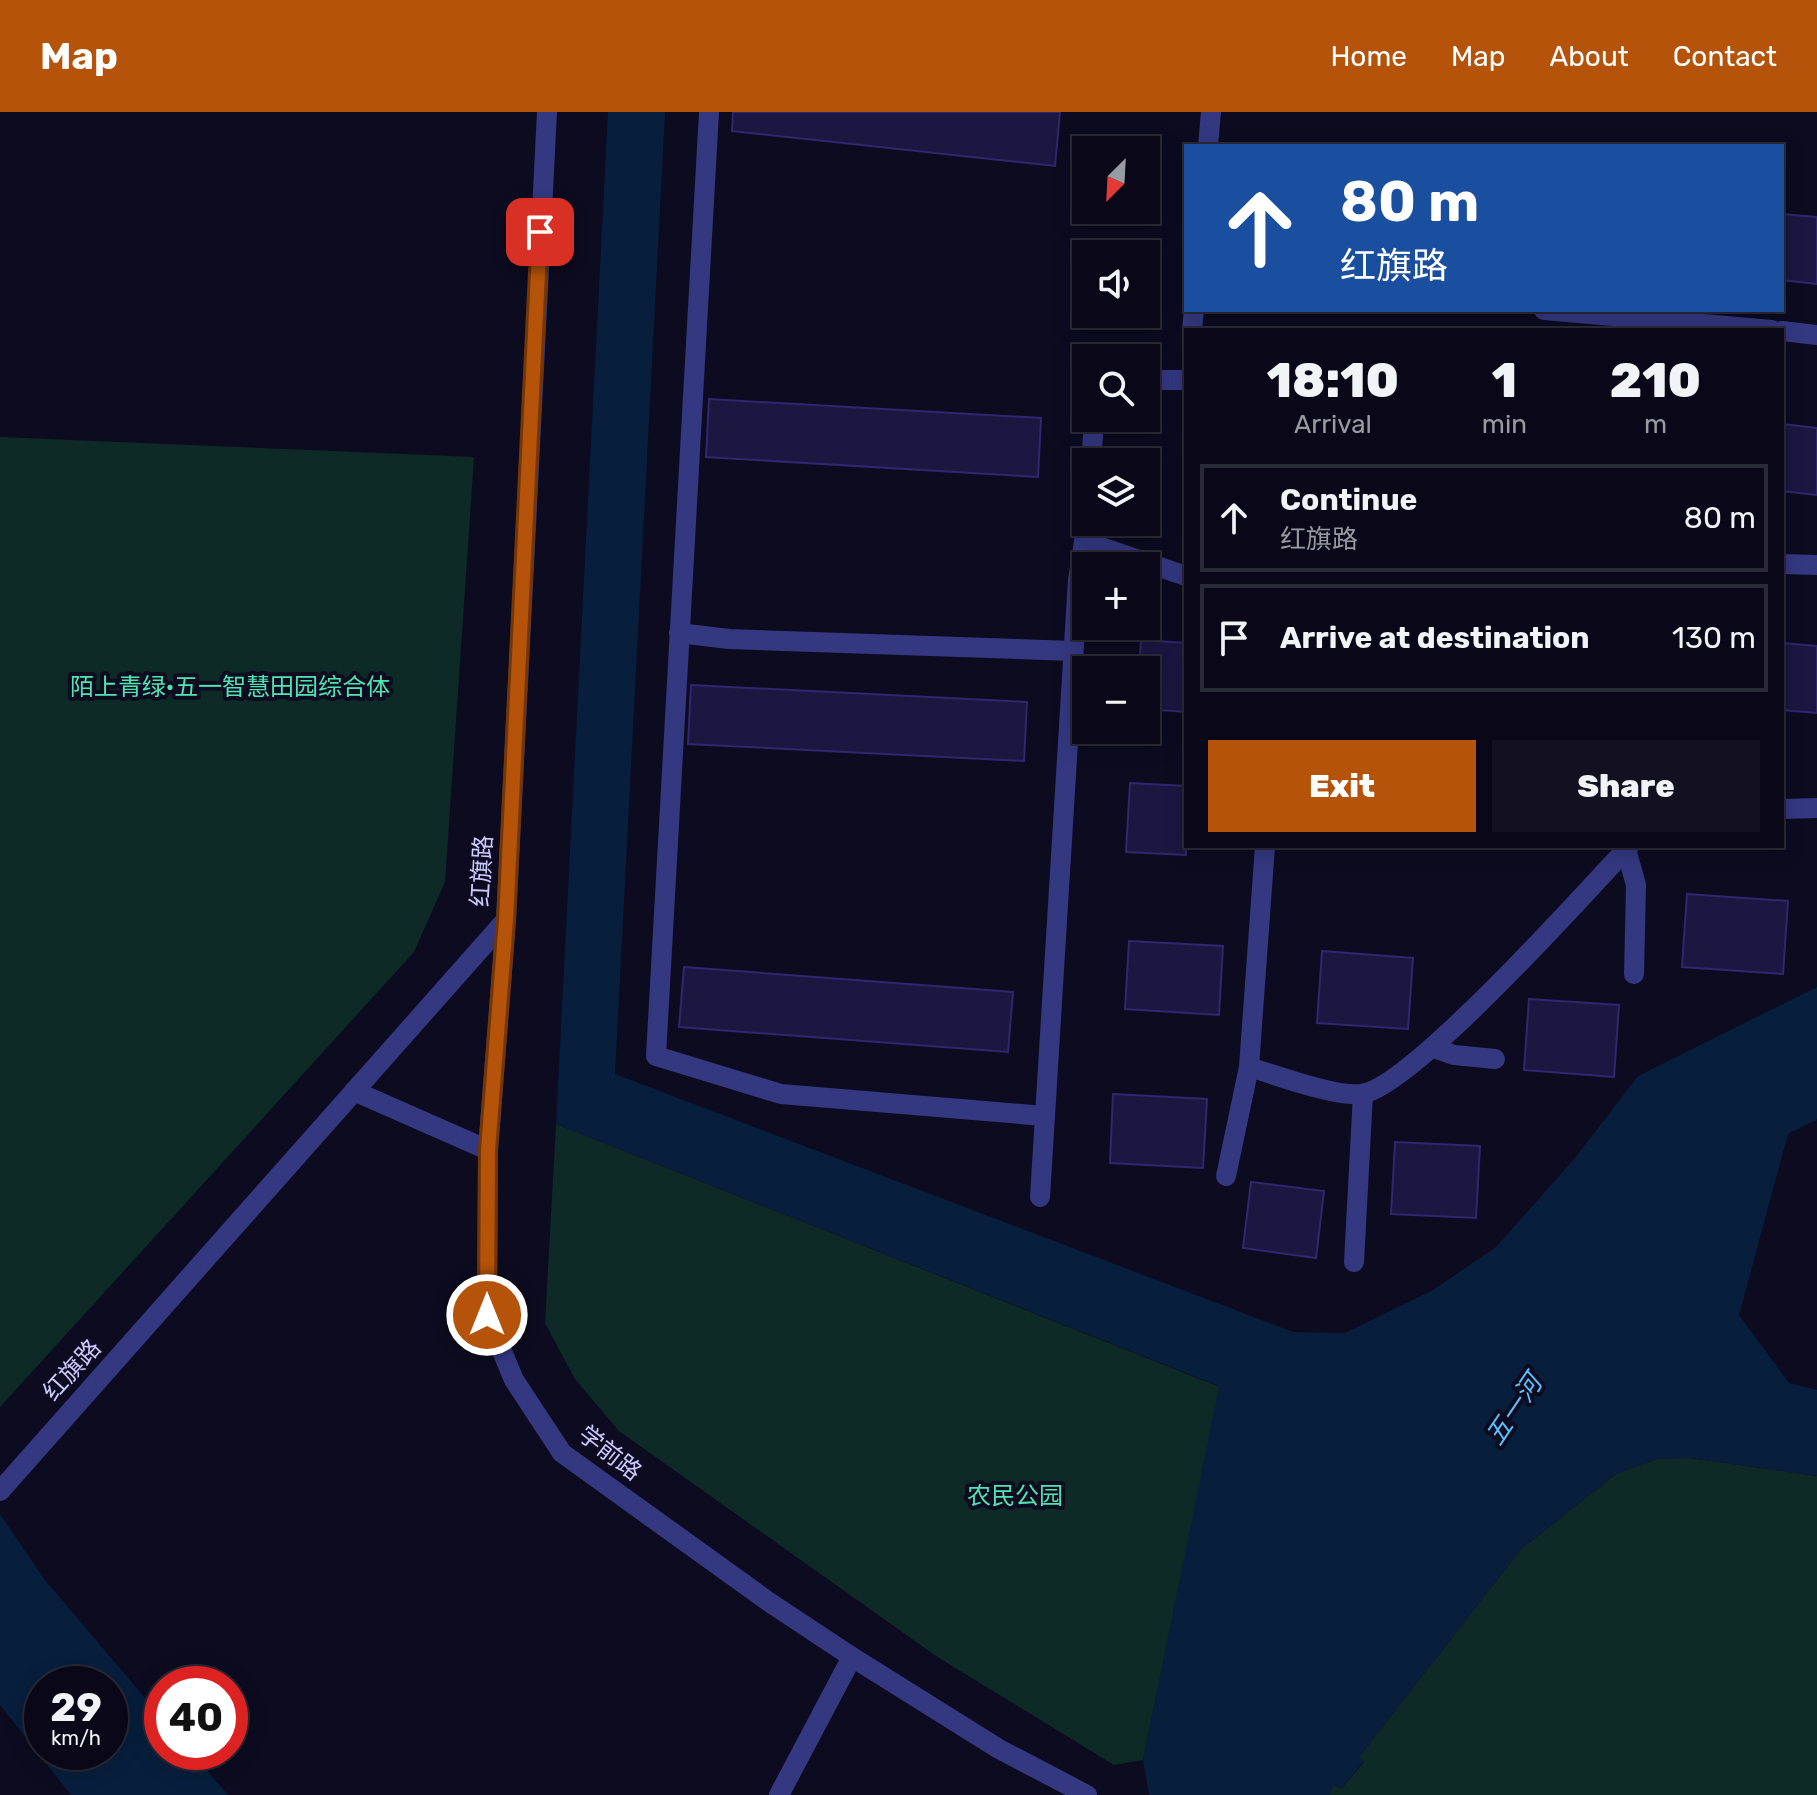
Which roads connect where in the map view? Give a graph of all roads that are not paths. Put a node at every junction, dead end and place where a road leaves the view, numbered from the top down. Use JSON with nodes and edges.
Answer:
{"nodes":[{"id":1,"x":547,"y":112,"type":"edge"},
{"id":2,"x":709,"y":112,"type":"edge"},
{"id":3,"x":1211,"y":112,"type":"edge"},
{"id":4,"x":1208,"y":144,"type":"edge"},
{"id":5,"x":1558,"y":312,"type":"edge"},
{"id":6,"x":1744,"y":328,"type":"edge"},
{"id":7,"x":1784,"y":331,"type":"edge"},
{"id":8,"x":1817,"y":335,"type":"edge"},
{"id":9,"x":1160,"y":380,"type":"edge"},
{"id":10,"x":1184,"y":380,"type":"edge"},
{"id":11,"x":1086,"y":536,"type":"edge"},
{"id":12,"x":1096,"y":536,"type":"edge"},
{"id":13,"x":1784,"y":564,"type":"edge"},
{"id":14,"x":1817,"y":565,"type":"edge"},
{"id":15,"x":1184,"y":575,"type":"edge"},
{"id":16,"x":679,"y":633,"type":"junction"},
{"id":17,"x":1073,"y":651,"type":"junction"},
{"id":18,"x":1817,"y":808,"type":"edge"},
{"id":19,"x":1784,"y":809,"type":"edge"},
{"id":20,"x":1265,"y":848,"type":"edge"},
{"id":21,"x":1628,"y":848,"type":"edge"},
{"id":22,"x":506,"y":920,"type":"junction"},
{"id":23,"x":1634,"y":974,"type":"dead end"},
{"id":24,"x":1434,"y":1048,"type":"junction"},
{"id":25,"x":1495,"y":1059,"type":"dead end"},
{"id":26,"x":1249,"y":1067,"type":"junction"},
{"id":27,"x":354,"y":1091,"type":"junction"},
{"id":28,"x":1363,"y":1094,"type":"junction"},
{"id":29,"x":1044,"y":1116,"type":"junction"},
{"id":30,"x":488,"y":1150,"type":"junction"},
{"id":31,"x":1226,"y":1176,"type":"dead end"},
{"id":32,"x":1040,"y":1197,"type":"dead end"},
{"id":33,"x":1354,"y":1262,"type":"dead end"},
{"id":34,"x":0,"y":1491,"type":"edge"},
{"id":35,"x":852,"y":1657,"type":"junction"},
{"id":36,"x":779,"y":1795,"type":"edge"},
{"id":37,"x":1087,"y":1795,"type":"edge"}],
"edges":[{"from":1,"to":22,"type":"street","name":"红旗路"},
{"from":2,"to":16,"type":"street"},
{"from":3,"to":4,"type":"street"},
{"from":5,"to":6,"type":"street"},
{"from":7,"to":8,"type":"street"},
{"from":9,"to":10,"type":"street"},
{"from":11,"to":17,"type":"street"},
{"from":12,"to":15,"type":"street"},
{"from":13,"to":14,"type":"street"},
{"from":16,"to":17,"type":"street"},
{"from":16,"to":29,"type":"street"},
{"from":17,"to":29,"type":"street"},
{"from":18,"to":19,"type":"street"},
{"from":20,"to":26,"type":"street"},
{"from":21,"to":23,"type":"street"},
{"from":21,"to":24,"type":"street"},
{"from":22,"to":27,"type":"street","name":"红旗路"},
{"from":22,"to":30,"type":"street","name":"学前路"},
{"from":24,"to":25,"type":"street"},
{"from":24,"to":28,"type":"street"},
{"from":26,"to":28,"type":"street"},
{"from":26,"to":31,"type":"street"},
{"from":27,"to":30,"type":"street"},
{"from":27,"to":34,"type":"street","name":"红旗路"},
{"from":28,"to":33,"type":"street"},
{"from":29,"to":32,"type":"street"},
{"from":30,"to":35,"type":"street","name":"学前路"},
{"from":35,"to":36,"type":"street"},
{"from":35,"to":37,"type":"street","name":"学前路"}]}
